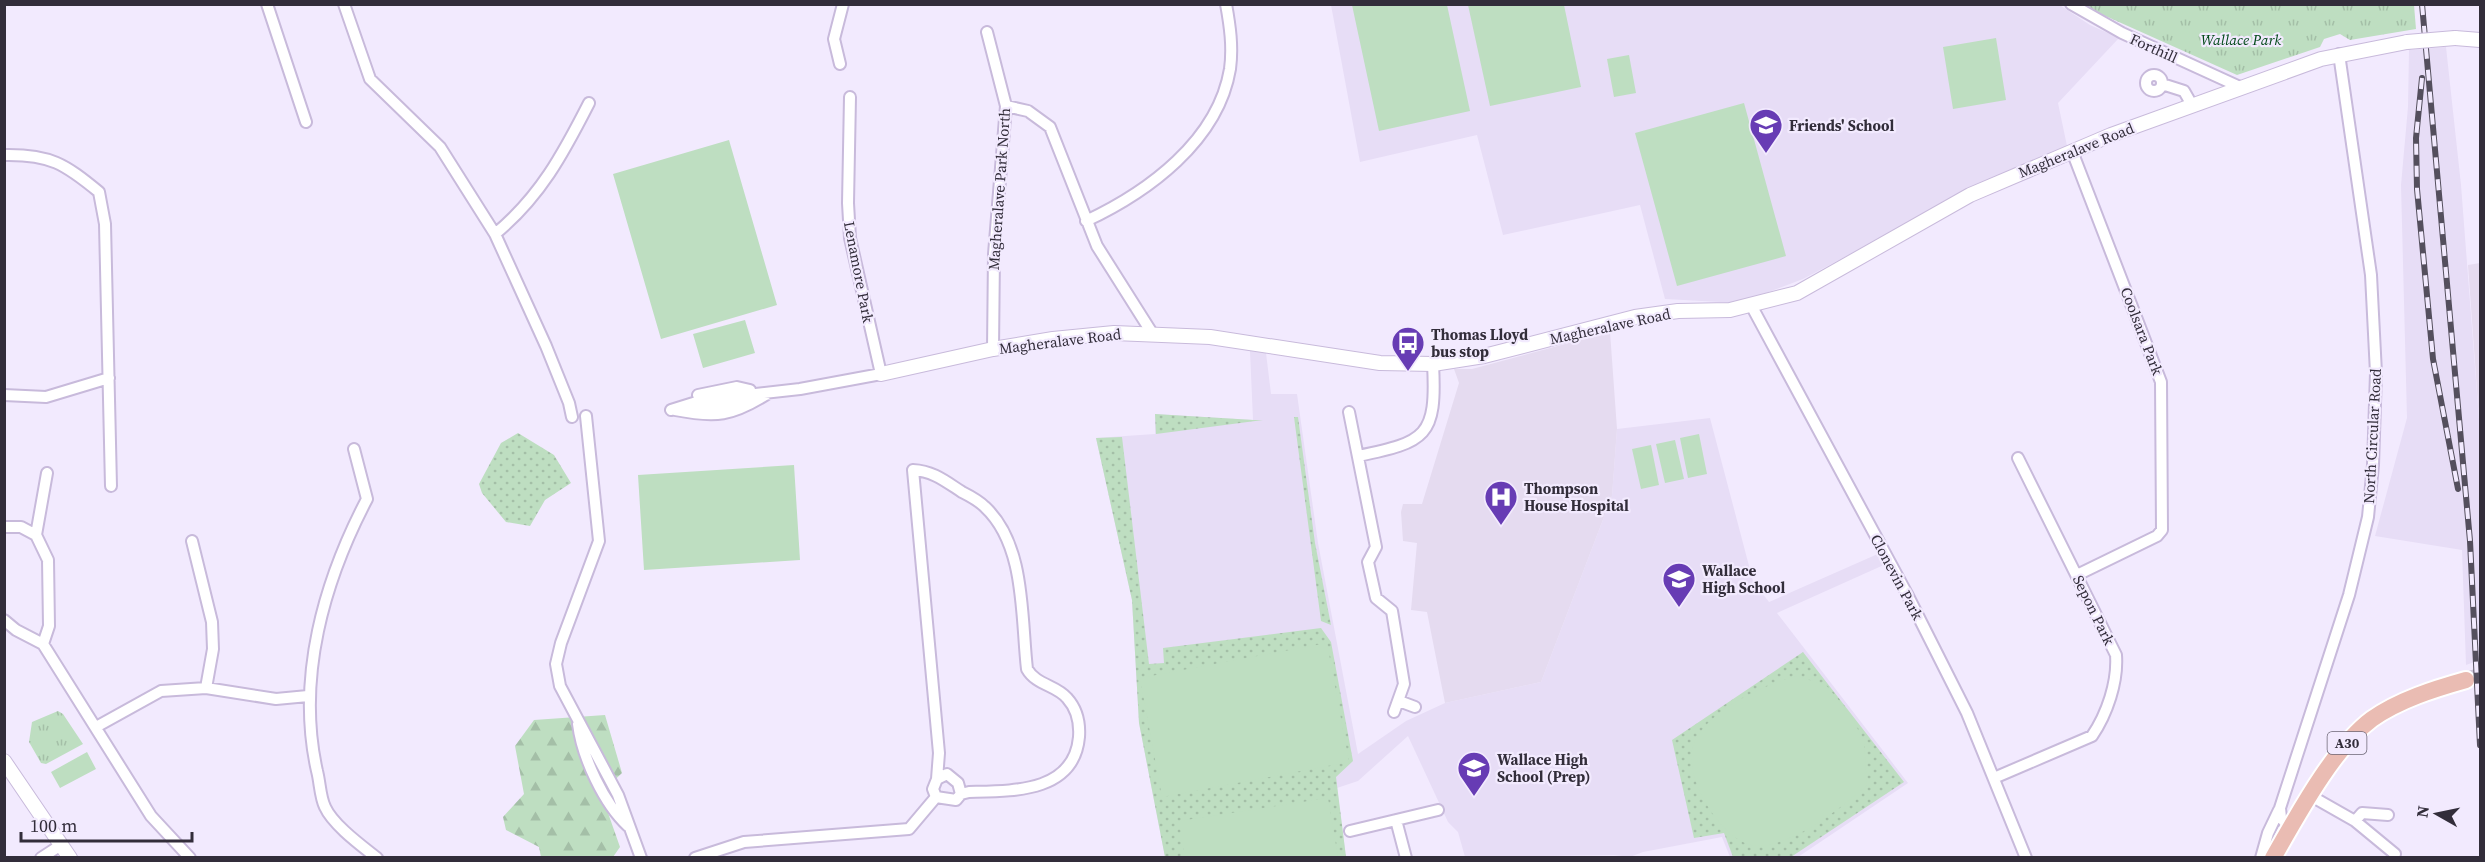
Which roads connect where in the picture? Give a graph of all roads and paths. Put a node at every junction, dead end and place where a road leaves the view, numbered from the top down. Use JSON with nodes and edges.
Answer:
{"nodes":[{"id":1,"x":267,"y":4,"type":"edge"},
{"id":2,"x":344,"y":4,"type":"edge"},
{"id":3,"x":843,"y":4,"type":"edge"},
{"id":4,"x":1226,"y":4,"type":"edge"},
{"id":5,"x":2071,"y":4,"type":"edge"},
{"id":6,"x":987,"y":32,"type":"dead end"},
{"id":7,"x":2481,"y":40,"type":"edge"},
{"id":8,"x":2339,"y":54,"type":"junction"},
{"id":9,"x":840,"y":64,"type":"dead end"},
{"id":10,"x":2163,"y":84,"type":"dead end"},
{"id":11,"x":2240,"y":87,"type":"junction"},
{"id":12,"x":850,"y":97,"type":"dead end"},
{"id":13,"x":589,"y":103,"type":"dead end"},
{"id":14,"x":2192,"y":105,"type":"junction"},
{"id":15,"x":1006,"y":106,"type":"junction"},
{"id":16,"x":306,"y":122,"type":"dead end"},
{"id":17,"x":2072,"y":151,"type":"junction"},
{"id":18,"x":4,"y":155,"type":"edge"},
{"id":19,"x":1086,"y":221,"type":"junction"},
{"id":20,"x":495,"y":234,"type":"junction"},
{"id":21,"x":1751,"y":305,"type":"junction"},
{"id":22,"x":1152,"y":333,"type":"junction"},
{"id":23,"x":993,"y":349,"type":"junction"},
{"id":24,"x":1433,"y":364,"type":"junction"},
{"id":25,"x":881,"y":374,"type":"junction"},
{"id":26,"x":109,"y":378,"type":"junction"},
{"id":27,"x":767,"y":394,"type":"junction"},
{"id":28,"x":4,"y":395,"type":"edge"},
{"id":29,"x":1349,"y":412,"type":"dead end"},
{"id":30,"x":586,"y":416,"type":"dead end"},
{"id":31,"x":572,"y":417,"type":"dead end"},
{"id":32,"x":354,"y":448,"type":"dead end"},
{"id":33,"x":1358,"y":456,"type":"junction"},
{"id":34,"x":2018,"y":458,"type":"dead end"},
{"id":35,"x":46,"y":473,"type":"dead end"},
{"id":36,"x":111,"y":486,"type":"dead end"},
{"id":37,"x":4,"y":527,"type":"edge"},
{"id":38,"x":36,"y":535,"type":"junction"},
{"id":39,"x":192,"y":541,"type":"dead end"},
{"id":40,"x":2076,"y":575,"type":"junction"},
{"id":41,"x":4,"y":620,"type":"edge"},
{"id":42,"x":43,"y":644,"type":"junction"},
{"id":43,"x":2466,"y":680,"type":"tunnel mouth"},
{"id":44,"x":206,"y":688,"type":"junction"},
{"id":45,"x":308,"y":696,"type":"junction"},
{"id":46,"x":1415,"y":706,"type":"dead end"},
{"id":47,"x":96,"y":727,"type":"junction"},
{"id":48,"x":4,"y":761,"type":"edge"},
{"id":49,"x":1994,"y":778,"type":"junction"},
{"id":50,"x":937,"y":779,"type":"junction"},
{"id":51,"x":962,"y":794,"type":"junction"},
{"id":52,"x":2311,"y":796,"type":"junction"},
{"id":53,"x":936,"y":797,"type":"junction"},
{"id":54,"x":2280,"y":808,"type":"junction"},
{"id":55,"x":1438,"y":810,"type":"dead end"},
{"id":56,"x":2388,"y":815,"type":"dead end"},
{"id":57,"x":1396,"y":820,"type":"junction"},
{"id":58,"x":2355,"y":821,"type":"junction"},
{"id":59,"x":2290,"y":828,"type":"junction"},
{"id":60,"x":1350,"y":831,"type":"dead end"},
{"id":61,"x":61,"y":845,"type":"junction"},
{"id":62,"x":2395,"y":854,"type":"dead end"},
{"id":63,"x":41,"y":858,"type":"edge"},
{"id":64,"x":70,"y":858,"type":"edge"},
{"id":65,"x":190,"y":858,"type":"edge"},
{"id":66,"x":377,"y":858,"type":"edge"},
{"id":67,"x":641,"y":858,"type":"edge"},
{"id":68,"x":695,"y":858,"type":"edge"},
{"id":69,"x":1406,"y":858,"type":"edge"},
{"id":70,"x":2026,"y":858,"type":"edge"},
{"id":71,"x":2261,"y":858,"type":"edge"},
{"id":72,"x":2273,"y":858,"type":"edge"}],
"edges":[{"from":1,"to":16,"type":"street"},
{"from":2,"to":20,"type":"street"},
{"from":3,"to":9,"type":"street"},
{"from":4,"to":19,"type":"street"},
{"from":5,"to":11,"type":"street","name":"Forthill"},
{"from":6,"to":15,"type":"street","name":"Magheralave Park North"},
{"from":7,"to":8,"type":"street","name":"Magheralave Road","bridge":true},
{"from":8,"to":11,"type":"street","name":"Magheralave Road"},
{"from":8,"to":54,"type":"street","name":"North Circular Road"},
{"from":10,"to":14,"type":"street"},
{"from":11,"to":14,"type":"street","name":"Magheralave Road"},
{"from":12,"to":25,"type":"street","name":"Lenamore Park"},
{"from":13,"to":20,"type":"street"},
{"from":14,"to":17,"type":"street","name":"Magheralave Road"},
{"from":15,"to":19,"type":"street"},
{"from":15,"to":23,"type":"street","name":"Magheralave Park North"},
{"from":17,"to":21,"type":"street","name":"Magheralave Road"},
{"from":17,"to":40,"type":"street","name":"Coolsara Park"},
{"from":18,"to":26,"type":"street"},
{"from":19,"to":22,"type":"street"},
{"from":20,"to":31,"type":"street"},
{"from":21,"to":24,"type":"street","name":"Magheralave Road"},
{"from":21,"to":49,"type":"street","name":"Clonevin Park"},
{"from":22,"to":23,"type":"street","name":"Magheralave Road"},
{"from":22,"to":24,"type":"street","name":"Magheralave Road"},
{"from":23,"to":25,"type":"street","name":"Magheralave Road"},
{"from":24,"to":33,"type":"street"},
{"from":25,"to":27,"type":"street","name":"Magheralave Road"},
{"from":26,"to":28,"type":"street"},
{"from":26,"to":36,"type":"street"},
{"from":27,"to":27,"type":"street","name":"Magheralave Road"},
{"from":29,"to":33,"type":"street"},
{"from":30,"to":67,"type":"street"},
{"from":32,"to":45,"type":"street"},
{"from":33,"to":46,"type":"street"},
{"from":34,"to":40,"type":"street","name":"Sepon Park"},
{"from":35,"to":38,"type":"street"},
{"from":37,"to":38,"type":"street"},
{"from":38,"to":42,"type":"street"},
{"from":39,"to":44,"type":"street"},
{"from":40,"to":49,"type":"street","name":"Sepon Park"},
{"from":41,"to":42,"type":"street"},
{"from":42,"to":47,"type":"street"},
{"from":43,"to":52,"type":"main road","number":"A30"},
{"from":44,"to":45,"type":"street"},
{"from":44,"to":47,"type":"street"},
{"from":45,"to":66,"type":"street"},
{"from":47,"to":65,"type":"street"},
{"from":48,"to":61,"type":"street"},
{"from":49,"to":70,"type":"street","name":"Clonevin Park"},
{"from":50,"to":51,"type":"street"},
{"from":50,"to":51,"type":"street"},
{"from":50,"to":53,"type":"street"},
{"from":51,"to":53,"type":"street"},
{"from":52,"to":58,"type":"street"},
{"from":52,"to":59,"type":"main road","number":"A30"},
{"from":53,"to":68,"type":"street"},
{"from":54,"to":59,"type":"street"},
{"from":54,"to":71,"type":"street","name":"North Circular Road"},
{"from":55,"to":57,"type":"street"},
{"from":56,"to":58,"type":"street"},
{"from":57,"to":60,"type":"street"},
{"from":57,"to":69,"type":"street"},
{"from":58,"to":62,"type":"street"},
{"from":59,"to":72,"type":"main road","number":"A30"},
{"from":61,"to":63,"type":"street"},
{"from":61,"to":64,"type":"street"}]}
